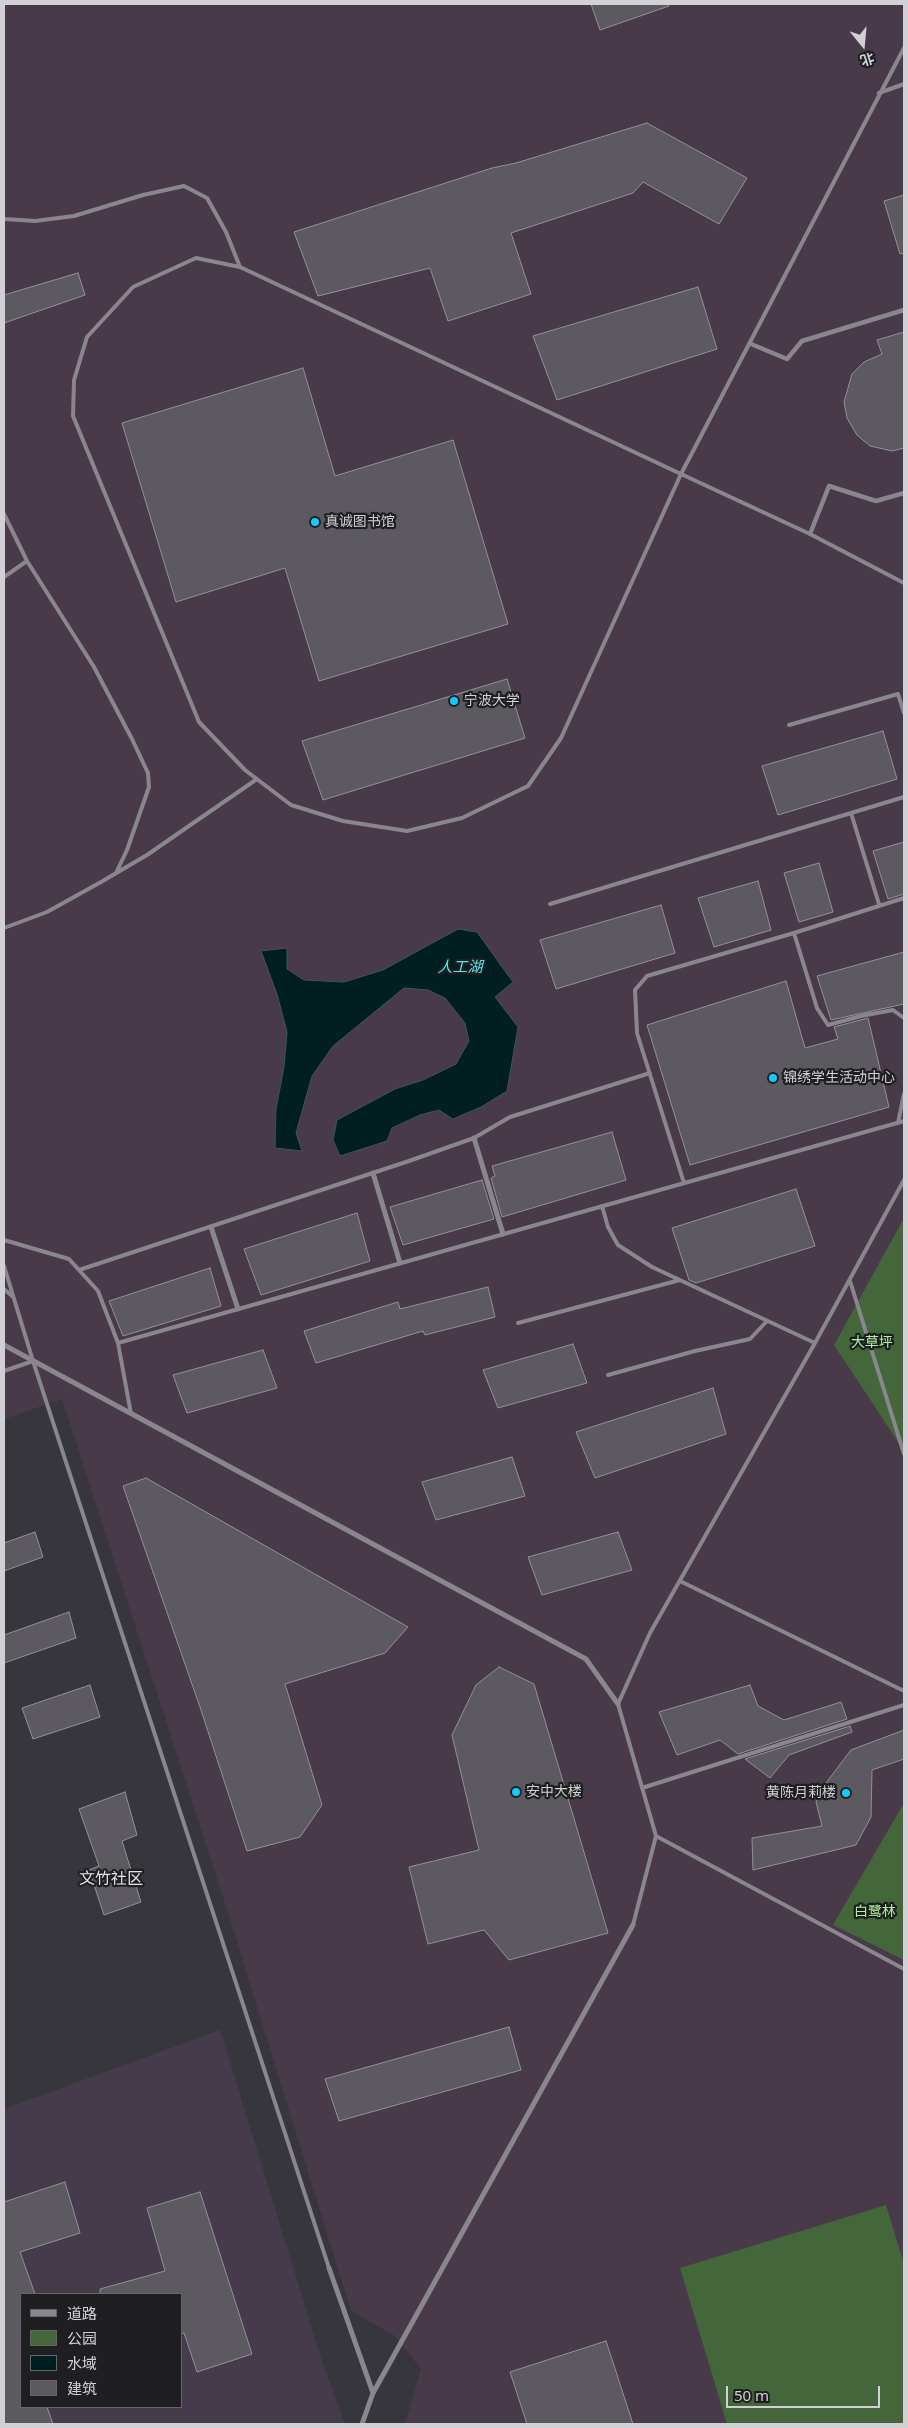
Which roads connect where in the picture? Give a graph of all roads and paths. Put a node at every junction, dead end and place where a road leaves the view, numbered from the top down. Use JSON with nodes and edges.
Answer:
{"nodes":[{"id":1,"x":904,"y":48,"type":"edge"},
{"id":2,"x":904,"y":84,"type":"edge"},
{"id":3,"x":879,"y":93,"type":"junction"},
{"id":4,"x":4,"y":219,"type":"edge"},
{"id":5,"x":240,"y":267,"type":"junction"},
{"id":6,"x":904,"y":310,"type":"edge"},
{"id":7,"x":751,"y":344,"type":"junction"},
{"id":8,"x":681,"y":474,"type":"junction"},
{"id":9,"x":904,"y":493,"type":"edge"},
{"id":10,"x":4,"y":514,"type":"edge"},
{"id":11,"x":810,"y":534,"type":"junction"},
{"id":12,"x":27,"y":561,"type":"junction"},
{"id":13,"x":4,"y":577,"type":"edge"},
{"id":14,"x":904,"y":583,"type":"edge"},
{"id":15,"x":904,"y":714,"type":"edge"},
{"id":16,"x":789,"y":725,"type":"dead end"},
{"id":17,"x":257,"y":779,"type":"junction"},
{"id":18,"x":904,"y":797,"type":"edge"},
{"id":19,"x":852,"y":813,"type":"junction"},
{"id":20,"x":116,"y":874,"type":"junction"},
{"id":21,"x":904,"y":898,"type":"edge"},
{"id":22,"x":550,"y":904,"type":"dead end"},
{"id":23,"x":879,"y":904,"type":"junction"},
{"id":24,"x":4,"y":928,"type":"edge"},
{"id":25,"x":794,"y":933,"type":"junction"},
{"id":26,"x":904,"y":1018,"type":"edge"},
{"id":27,"x":650,"y":1073,"type":"junction"},
{"id":28,"x":904,"y":1094,"type":"edge"},
{"id":29,"x":904,"y":1121,"type":"edge"},
{"id":30,"x":898,"y":1123,"type":"junction"},
{"id":31,"x":474,"y":1138,"type":"junction"},
{"id":32,"x":373,"y":1173,"type":"junction"},
{"id":33,"x":904,"y":1180,"type":"edge"},
{"id":34,"x":684,"y":1183,"type":"junction"},
{"id":35,"x":602,"y":1206,"type":"junction"},
{"id":36,"x":211,"y":1227,"type":"junction"},
{"id":37,"x":503,"y":1234,"type":"junction"},
{"id":38,"x":4,"y":1240,"type":"edge"},
{"id":39,"x":400,"y":1263,"type":"junction"},
{"id":40,"x":4,"y":1266,"type":"edge"},
{"id":41,"x":79,"y":1270,"type":"junction"},
{"id":42,"x":680,"y":1280,"type":"junction"},
{"id":43,"x":850,"y":1281,"type":"junction"},
{"id":44,"x":4,"y":1289,"type":"edge"},
{"id":45,"x":14,"y":1298,"type":"junction"},
{"id":46,"x":238,"y":1309,"type":"junction"},
{"id":47,"x":767,"y":1321,"type":"junction"},
{"id":48,"x":518,"y":1323,"type":"dead end"},
{"id":49,"x":118,"y":1343,"type":"junction"},
{"id":50,"x":815,"y":1343,"type":"junction"},
{"id":51,"x":4,"y":1346,"type":"edge"},
{"id":52,"x":33,"y":1361,"type":"junction"},
{"id":53,"x":4,"y":1371,"type":"edge"},
{"id":54,"x":608,"y":1374,"type":"dead end"},
{"id":55,"x":131,"y":1414,"type":"junction"},
{"id":56,"x":904,"y":1454,"type":"edge"},
{"id":57,"x":680,"y":1582,"type":"junction"},
{"id":58,"x":904,"y":1691,"type":"edge"},
{"id":59,"x":618,"y":1704,"type":"junction"},
{"id":60,"x":904,"y":1705,"type":"edge"},
{"id":61,"x":642,"y":1788,"type":"junction"},
{"id":62,"x":656,"y":1836,"type":"junction"},
{"id":63,"x":633,"y":1924,"type":"joint"},
{"id":64,"x":904,"y":1969,"type":"edge"},
{"id":65,"x":329,"y":2268,"type":"joint"},
{"id":66,"x":373,"y":2393,"type":"junction"},
{"id":67,"x":362,"y":2424,"type":"edge"}],
"edges":[{"from":1,"to":3,"type":"lane"},
{"from":2,"to":3,"type":"street"},
{"from":3,"to":7,"type":"lane"},
{"from":4,"to":5,"type":"lane"},
{"from":5,"to":8,"type":"lane"},
{"from":5,"to":17,"type":"lane"},
{"from":6,"to":7,"type":"street"},
{"from":7,"to":8,"type":"lane"},
{"from":8,"to":11,"type":"lane"},
{"from":8,"to":17,"type":"lane"},
{"from":9,"to":11,"type":"street"},
{"from":10,"to":12,"type":"lane"},
{"from":11,"to":14,"type":"lane"},
{"from":12,"to":13,"type":"lane"},
{"from":12,"to":20,"type":"lane"},
{"from":15,"to":16,"type":"lane"},
{"from":17,"to":20,"type":"lane"},
{"from":18,"to":19,"type":"lane"},
{"from":19,"to":22,"type":"lane"},
{"from":19,"to":23,"type":"lane"},
{"from":20,"to":24,"type":"lane"},
{"from":21,"to":23,"type":"lane"},
{"from":23,"to":25,"type":"lane"},
{"from":25,"to":26,"type":"lane"},
{"from":25,"to":27,"type":"lane"},
{"from":27,"to":31,"type":"lane"},
{"from":27,"to":34,"type":"lane"},
{"from":28,"to":30,"type":"lane"},
{"from":29,"to":30,"type":"lane"},
{"from":30,"to":34,"type":"lane"},
{"from":31,"to":32,"type":"lane"},
{"from":31,"to":37,"type":"street"},
{"from":32,"to":36,"type":"lane"},
{"from":32,"to":39,"type":"street"},
{"from":33,"to":43,"type":"lane"},
{"from":34,"to":35,"type":"lane"},
{"from":35,"to":37,"type":"lane"},
{"from":35,"to":42,"type":"lane"},
{"from":36,"to":41,"type":"lane"},
{"from":36,"to":46,"type":"street"},
{"from":37,"to":39,"type":"lane"},
{"from":38,"to":41,"type":"lane"},
{"from":39,"to":46,"type":"lane"},
{"from":40,"to":45,"type":"lane"},
{"from":41,"to":49,"type":"lane"},
{"from":42,"to":47,"type":"lane"},
{"from":42,"to":48,"type":"lane"},
{"from":43,"to":50,"type":"lane"},
{"from":43,"to":56,"type":"lane"},
{"from":44,"to":45,"type":"lane"},
{"from":45,"to":52,"type":"lane"},
{"from":46,"to":49,"type":"lane"},
{"from":47,"to":50,"type":"lane"},
{"from":47,"to":54,"type":"lane"},
{"from":49,"to":55,"type":"lane"},
{"from":50,"to":57,"type":"lane"},
{"from":51,"to":52,"type":"street"},
{"from":52,"to":53,"type":"lane"},
{"from":52,"to":55,"type":"street"},
{"from":52,"to":65,"type":"lane"},
{"from":55,"to":59,"type":"street"},
{"from":57,"to":58,"type":"lane"},
{"from":57,"to":59,"type":"lane"},
{"from":59,"to":61,"type":"lane"},
{"from":60,"to":61,"type":"lane"},
{"from":61,"to":62,"type":"lane"},
{"from":62,"to":63,"type":"lane"},
{"from":62,"to":64,"type":"lane"},
{"from":63,"to":66,"type":"street"},
{"from":65,"to":66,"type":"street"},
{"from":66,"to":67,"type":"street"}]}
